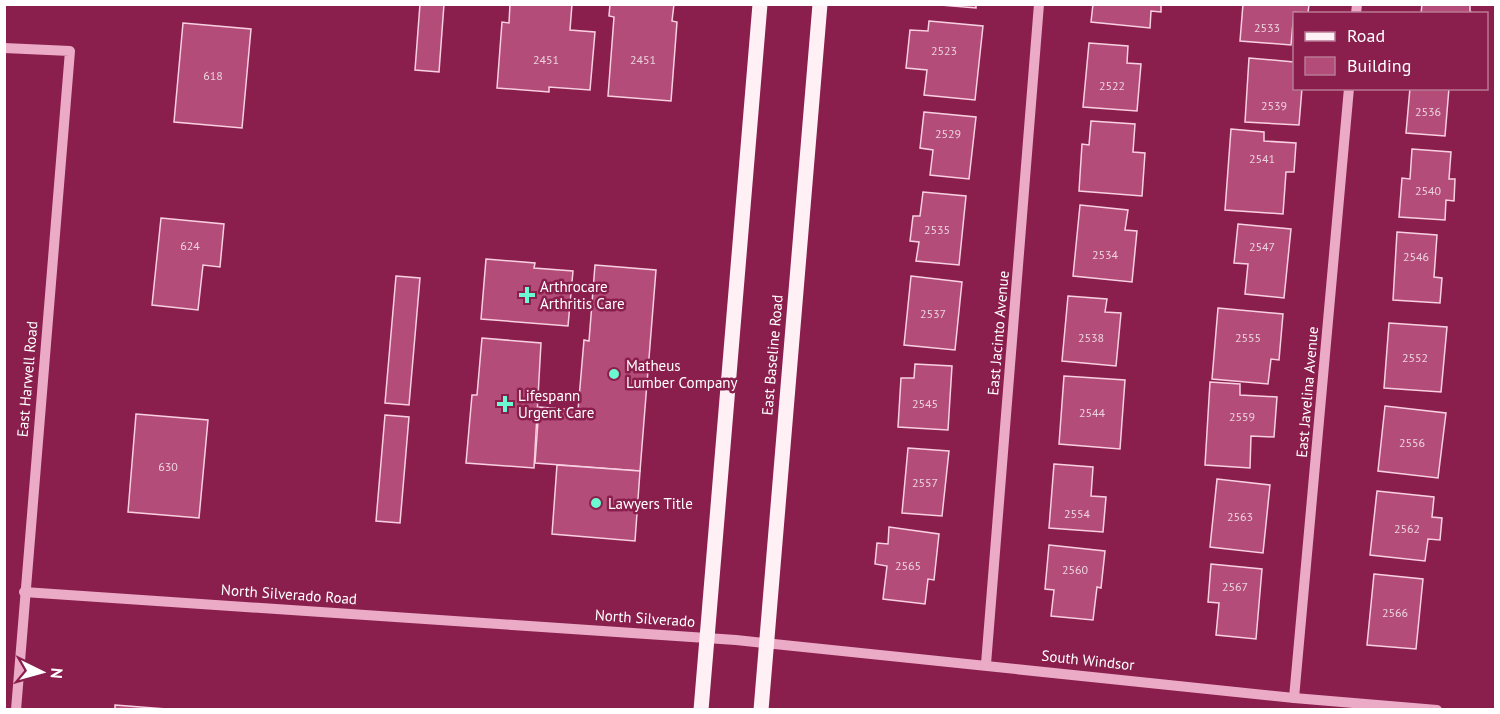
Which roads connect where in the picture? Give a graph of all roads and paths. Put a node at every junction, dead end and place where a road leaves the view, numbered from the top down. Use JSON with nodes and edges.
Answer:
{"nodes":[{"id":1,"x":760,"y":4,"type":"edge"},
{"id":2,"x":820,"y":4,"type":"edge"},
{"id":3,"x":1039,"y":4,"type":"edge"},
{"id":4,"x":4,"y":48,"type":"edge"},
{"id":5,"x":1349,"y":90,"type":"edge"},
{"id":6,"x":24,"y":592,"type":"junction"},
{"id":7,"x":552,"y":626,"type":"joint"},
{"id":8,"x":707,"y":638,"type":"junction"},
{"id":9,"x":736,"y":640,"type":"joint"},
{"id":10,"x":766,"y":643,"type":"junction"},
{"id":11,"x":986,"y":664,"type":"junction"},
{"id":12,"x":1294,"y":698,"type":"junction"},
{"id":13,"x":16,"y":710,"type":"edge"},
{"id":14,"x":701,"y":710,"type":"edge"},
{"id":15,"x":761,"y":710,"type":"edge"},
{"id":16,"x":1437,"y":710,"type":"edge"}],
"edges":[{"from":1,"to":8,"type":"main road"},
{"from":2,"to":10,"type":"main road","name":"East Baseline Road"},
{"from":3,"to":11,"type":"street","name":"East Jacinto Avenue"},
{"from":4,"to":6,"type":"street","name":"East Harwell Road"},
{"from":5,"to":12,"type":"street","name":"East Javelina Avenue"},
{"from":6,"to":7,"type":"street","name":"North Silverado Road"},
{"from":6,"to":13,"type":"street","name":"East Harwell Road"},
{"from":7,"to":8,"type":"street","name":"North Silverado"},
{"from":8,"to":9,"type":"street","name":"North Silverado"},
{"from":8,"to":14,"type":"main road"},
{"from":9,"to":10,"type":"street","name":"South Windsor"},
{"from":10,"to":11,"type":"street","name":"South Windsor"},
{"from":10,"to":15,"type":"main road","name":"East Baseline Road"},
{"from":11,"to":12,"type":"street","name":"South Windsor"},
{"from":12,"to":16,"type":"street","name":"South Windsor"}]}
